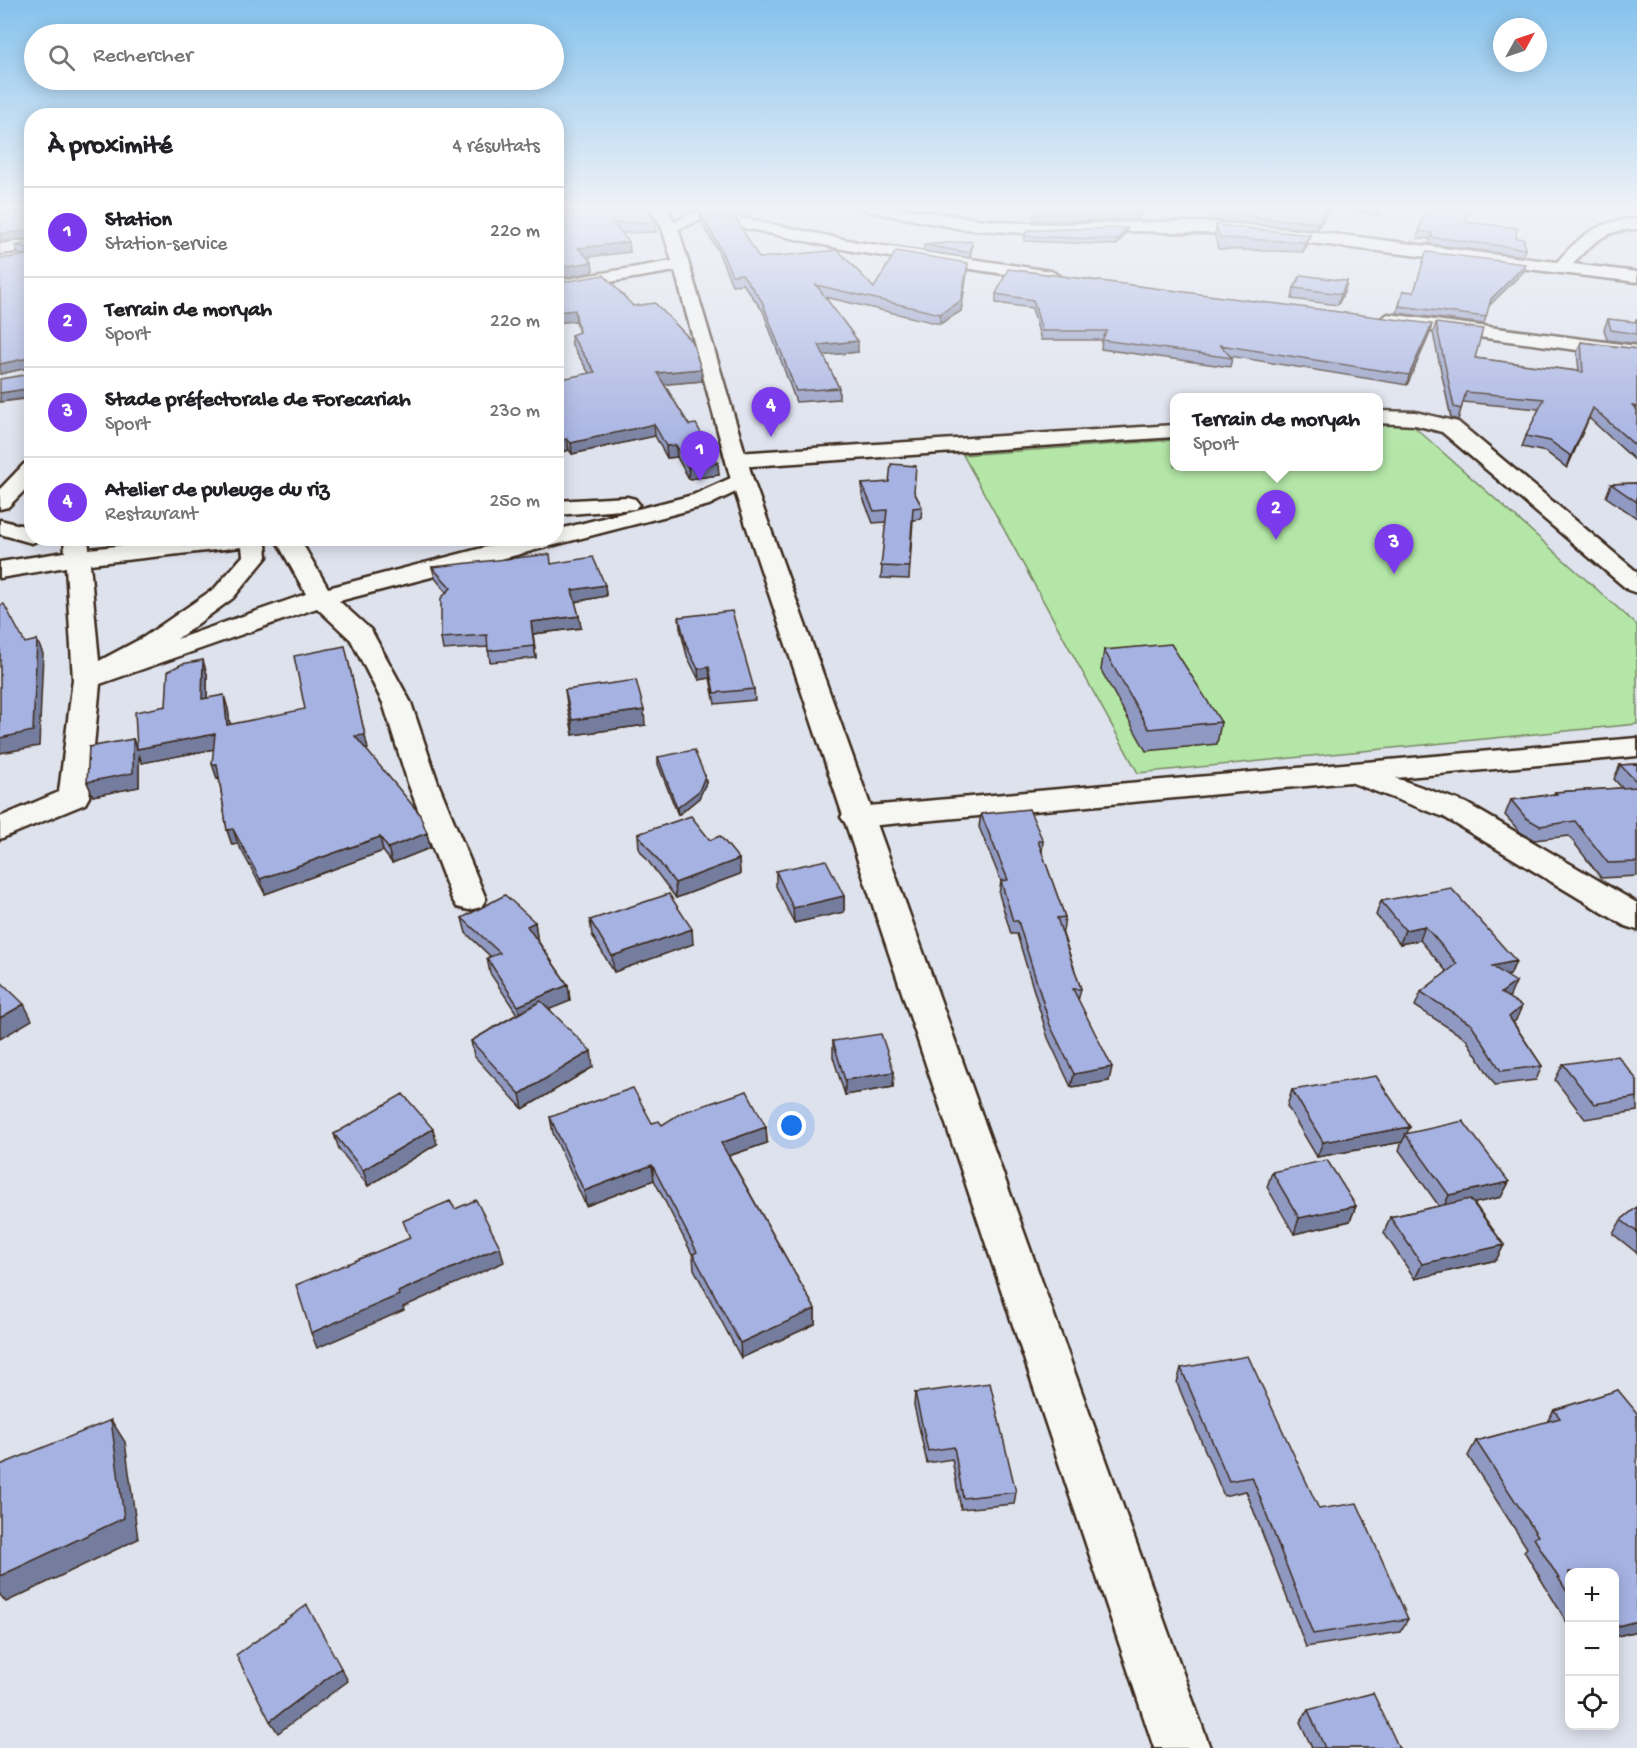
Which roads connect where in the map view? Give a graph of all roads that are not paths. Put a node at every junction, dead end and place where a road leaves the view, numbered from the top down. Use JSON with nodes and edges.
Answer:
{"nodes":[{"id":1,"x":688,"y":288,"type":"edge"},
{"id":2,"x":1366,"y":317,"type":"edge"},
{"id":3,"x":1637,"y":352,"type":"edge"},
{"id":4,"x":1383,"y":417,"type":"edge"},
{"id":5,"x":1170,"y":431,"type":"edge"},
{"id":6,"x":740,"y":470,"type":"junction"},
{"id":7,"x":24,"y":477,"type":"edge"},
{"id":8,"x":701,"y":500,"type":"junction"},
{"id":9,"x":0,"y":501,"type":"edge"},
{"id":10,"x":564,"y":508,"type":"edge"},
{"id":11,"x":0,"y":527,"type":"edge"},
{"id":12,"x":24,"y":534,"type":"edge"},
{"id":13,"x":564,"y":535,"type":"edge"},
{"id":14,"x":191,"y":546,"type":"edge"},
{"id":15,"x":254,"y":546,"type":"edge"},
{"id":16,"x":292,"y":546,"type":"edge"},
{"id":17,"x":520,"y":546,"type":"edge"},
{"id":18,"x":76,"y":547,"type":"edge"},
{"id":19,"x":0,"y":570,"type":"edge"},
{"id":20,"x":1637,"y":585,"type":"edge"},
{"id":21,"x":321,"y":598,"type":"junction"},
{"id":22,"x":87,"y":679,"type":"junction"},
{"id":23,"x":1637,"y":747,"type":"edge"},
{"id":24,"x":1468,"y":761,"type":"junction"},
{"id":25,"x":1349,"y":771,"type":"junction"},
{"id":26,"x":1455,"y":810,"type":"junction"},
{"id":27,"x":857,"y":817,"type":"junction"},
{"id":28,"x":0,"y":829,"type":"edge"},
{"id":29,"x":469,"y":899,"type":"dead end"},
{"id":30,"x":1637,"y":918,"type":"edge"},
{"id":31,"x":1182,"y":1748,"type":"edge"}],
"edges":[{"from":1,"to":6,"type":"street"},
{"from":2,"to":3,"type":"street"},
{"from":4,"to":20,"type":"street"},
{"from":5,"to":6,"type":"street"},
{"from":6,"to":8,"type":"street"},
{"from":6,"to":27,"type":"street"},
{"from":7,"to":9,"type":"street"},
{"from":8,"to":10,"type":"street"},
{"from":8,"to":13,"type":"street"},
{"from":11,"to":12,"type":"street"},
{"from":14,"to":18,"type":"street"},
{"from":15,"to":22,"type":"street"},
{"from":16,"to":21,"type":"street"},
{"from":17,"to":21,"type":"street"},
{"from":18,"to":19,"type":"street"},
{"from":18,"to":22,"type":"street"},
{"from":21,"to":22,"type":"street"},
{"from":21,"to":29,"type":"street"},
{"from":22,"to":28,"type":"street"},
{"from":23,"to":24,"type":"street"},
{"from":24,"to":25,"type":"street"},
{"from":24,"to":26,"type":"street"},
{"from":25,"to":26,"type":"street"},
{"from":25,"to":27,"type":"street"},
{"from":26,"to":30,"type":"street"},
{"from":27,"to":31,"type":"street"}]}
